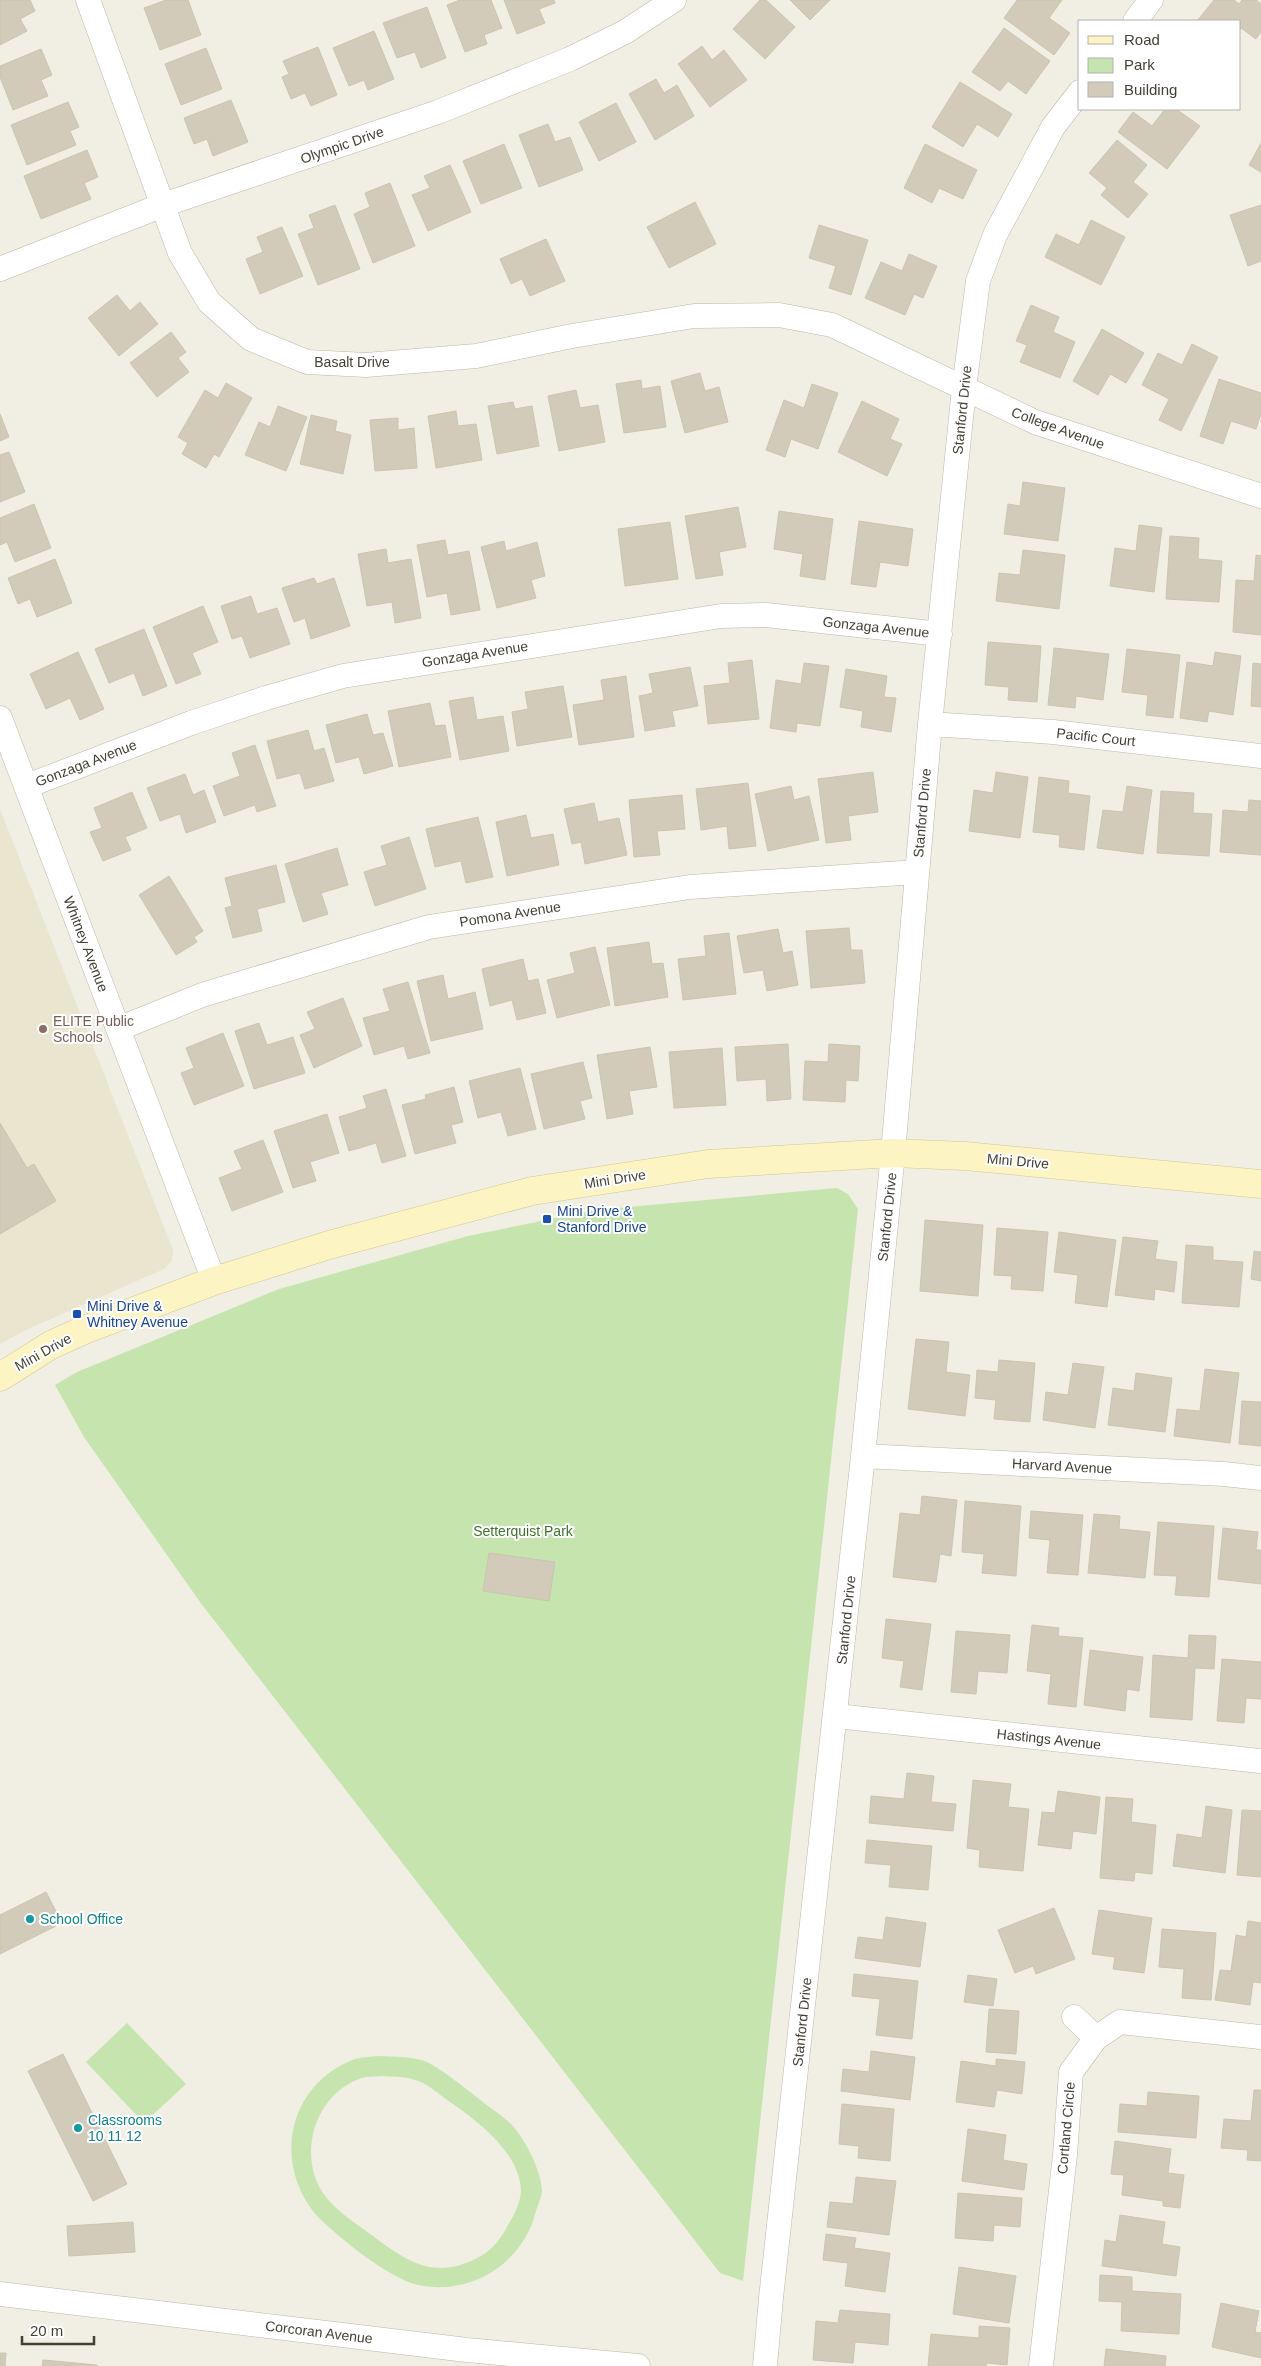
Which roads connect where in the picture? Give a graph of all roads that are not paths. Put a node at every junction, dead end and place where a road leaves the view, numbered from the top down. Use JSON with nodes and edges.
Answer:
{"nodes":[{"id":1,"x":88,"y":0,"type":"edge"},
{"id":2,"x":674,"y":0,"type":"edge"},
{"id":3,"x":1151,"y":0,"type":"edge"},
{"id":4,"x":1136,"y":20,"type":"edge"},
{"id":5,"x":1078,"y":95,"type":"edge"},
{"id":6,"x":163,"y":205,"type":"junction"},
{"id":7,"x":0,"y":269,"type":"edge"},
{"id":8,"x":746,"y":316,"type":"joint"},
{"id":9,"x":964,"y":388,"type":"junction"},
{"id":10,"x":1261,"y":496,"type":"edge"},
{"id":11,"x":940,"y":634,"type":"junction"},
{"id":12,"x":0,"y":718,"type":"edge"},
{"id":13,"x":930,"y":724,"type":"junction"},
{"id":14,"x":1261,"y":756,"type":"edge"},
{"id":15,"x":26,"y":786,"type":"junction"},
{"id":16,"x":917,"y":872,"type":"junction"},
{"id":17,"x":118,"y":1029,"type":"junction"},
{"id":18,"x":893,"y":1153,"type":"junction"},
{"id":19,"x":1261,"y":1184,"type":"edge"},
{"id":20,"x":214,"y":1282,"type":"junction"},
{"id":21,"x":0,"y":1377,"type":"edge"},
{"id":22,"x":863,"y":1456,"type":"junction"},
{"id":23,"x":1261,"y":1478,"type":"edge"},
{"id":24,"x":836,"y":1716,"type":"junction"},
{"id":25,"x":1261,"y":1761,"type":"edge"},
{"id":26,"x":1074,"y":2016,"type":"dead end"},
{"id":27,"x":1261,"y":2037,"type":"edge"},
{"id":28,"x":1096,"y":2038,"type":"junction"},
{"id":29,"x":0,"y":2294,"type":"edge"},
{"id":30,"x":466,"y":2358,"type":"edge"},
{"id":31,"x":638,"y":2366,"type":"edge"},
{"id":32,"x":766,"y":2366,"type":"edge"},
{"id":33,"x":1041,"y":2366,"type":"edge"}],
"edges":[{"from":1,"to":6,"type":"street","name":"Basalt Drive"},
{"from":2,"to":6,"type":"street","name":"Olympic Drive"},
{"from":3,"to":4,"type":"street"},
{"from":5,"to":9,"type":"street","name":"Stanford Drive"},
{"from":6,"to":7,"type":"street","name":"Olympic Drive"},
{"from":6,"to":8,"type":"street","name":"Basalt Drive"},
{"from":8,"to":9,"type":"street","name":"College Avenue"},
{"from":9,"to":10,"type":"street","name":"College Avenue"},
{"from":9,"to":11,"type":"street","name":"Stanford Drive"},
{"from":11,"to":13,"type":"street","name":"Stanford Drive"},
{"from":11,"to":15,"type":"street","name":"Gonzaga Avenue"},
{"from":12,"to":15,"type":"street","name":"Whitney Avenue"},
{"from":13,"to":14,"type":"street","name":"Pacific Court"},
{"from":13,"to":16,"type":"street","name":"Stanford Drive"},
{"from":15,"to":17,"type":"street","name":"Whitney Avenue"},
{"from":16,"to":17,"type":"street","name":"Pomona Avenue"},
{"from":16,"to":18,"type":"street","name":"Stanford Drive"},
{"from":17,"to":20,"type":"street","name":"Whitney Avenue"},
{"from":18,"to":19,"type":"street","name":"Mini Drive"},
{"from":18,"to":20,"type":"street","name":"Mini Drive"},
{"from":18,"to":22,"type":"street","name":"Stanford Drive"},
{"from":20,"to":21,"type":"street","name":"Mini Drive"},
{"from":22,"to":23,"type":"street","name":"Harvard Avenue"},
{"from":22,"to":24,"type":"street","name":"Stanford Drive"},
{"from":24,"to":25,"type":"street","name":"Hastings Avenue"},
{"from":24,"to":32,"type":"street","name":"Stanford Drive"},
{"from":26,"to":28,"type":"street"},
{"from":27,"to":28,"type":"street","name":"Cortland Circle"},
{"from":28,"to":33,"type":"street","name":"Cortland Circle"},
{"from":29,"to":30,"type":"street","name":"Corcoran Avenue"},
{"from":30,"to":31,"type":"street","name":"Corcoran Avenue"}]}
